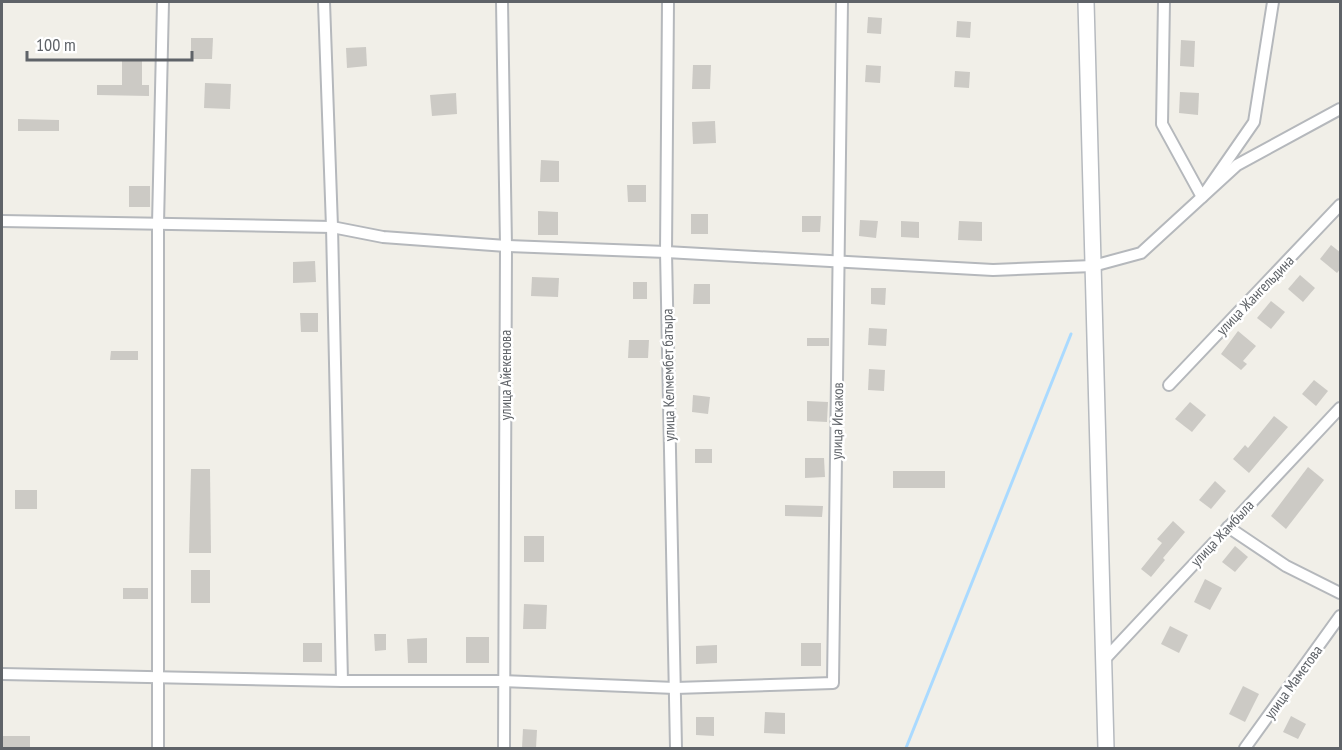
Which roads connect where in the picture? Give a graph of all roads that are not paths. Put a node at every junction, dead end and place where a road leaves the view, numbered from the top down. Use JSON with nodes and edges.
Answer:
{"nodes":[{"id":1,"x":163,"y":2,"type":"edge"},
{"id":2,"x":324,"y":2,"type":"edge"},
{"id":3,"x":502,"y":2,"type":"edge"},
{"id":4,"x":668,"y":2,"type":"edge"},
{"id":5,"x":842,"y":2,"type":"edge"},
{"id":6,"x":1086,"y":2,"type":"edge"},
{"id":7,"x":1164,"y":2,"type":"edge"},
{"id":8,"x":1273,"y":2,"type":"edge"},
{"id":9,"x":1341,"y":109,"type":"edge"},
{"id":10,"x":1202,"y":197,"type":"junction"},
{"id":11,"x":1341,"y":205,"type":"edge"},
{"id":12,"x":2,"y":221,"type":"edge"},
{"id":13,"x":158,"y":224,"type":"junction"},
{"id":14,"x":332,"y":227,"type":"junction"},
{"id":15,"x":506,"y":246,"type":"junction"},
{"id":16,"x":666,"y":252,"type":"junction"},
{"id":17,"x":839,"y":262,"type":"junction"},
{"id":18,"x":1093,"y":266,"type":"junction"},
{"id":19,"x":1168,"y":385,"type":"dead end"},
{"id":20,"x":1341,"y":408,"type":"edge"},
{"id":21,"x":1228,"y":527,"type":"junction"},
{"id":22,"x":1341,"y":593,"type":"edge"},
{"id":23,"x":1341,"y":616,"type":"edge"},
{"id":24,"x":1104,"y":660,"type":"junction"},
{"id":25,"x":2,"y":674,"type":"edge"},
{"id":26,"x":158,"y":676,"type":"junction"},
{"id":27,"x":342,"y":681,"type":"junction"},
{"id":28,"x":504,"y":681,"type":"junction"},
{"id":29,"x":675,"y":688,"type":"junction"},
{"id":30,"x":158,"y":748,"type":"edge"},
{"id":31,"x":504,"y":748,"type":"edge"},
{"id":32,"x":676,"y":748,"type":"edge"},
{"id":33,"x":1106,"y":748,"type":"edge"},
{"id":34,"x":1245,"y":748,"type":"edge"}],
"edges":[{"from":1,"to":13,"type":"street"},
{"from":2,"to":14,"type":"street"},
{"from":3,"to":15,"type":"street","name":"улица Айекенова"},
{"from":4,"to":16,"type":"street","name":"улица Келмембет батыра"},
{"from":5,"to":17,"type":"street","name":"улица Искаков"},
{"from":6,"to":18,"type":"main road"},
{"from":7,"to":10,"type":"street"},
{"from":8,"to":10,"type":"street"},
{"from":9,"to":10,"type":"street"},
{"from":10,"to":18,"type":"street"},
{"from":11,"to":19,"type":"street","name":"улица Жангельдина"},
{"from":12,"to":13,"type":"street"},
{"from":13,"to":14,"type":"street"},
{"from":13,"to":26,"type":"street"},
{"from":14,"to":15,"type":"street"},
{"from":14,"to":27,"type":"street"},
{"from":15,"to":16,"type":"street"},
{"from":15,"to":28,"type":"street","name":"улица Айекенова"},
{"from":16,"to":17,"type":"street"},
{"from":16,"to":29,"type":"street","name":"улица Келмембет батыра"},
{"from":17,"to":18,"type":"street"},
{"from":17,"to":29,"type":"street","name":"улица Искаков"},
{"from":18,"to":24,"type":"main road"},
{"from":20,"to":21,"type":"street","name":"улица Жамбыла"},
{"from":21,"to":22,"type":"street"},
{"from":21,"to":24,"type":"street","name":"улица Жамбыла"},
{"from":23,"to":34,"type":"street","name":"улица Маметова"},
{"from":24,"to":33,"type":"main road"},
{"from":25,"to":26,"type":"street"},
{"from":26,"to":27,"type":"street"},
{"from":26,"to":30,"type":"street"},
{"from":27,"to":28,"type":"street"},
{"from":28,"to":29,"type":"street"},
{"from":28,"to":31,"type":"street","name":"улица Айекенова"},
{"from":29,"to":32,"type":"street","name":"улица Келмембет батыра"}]}
